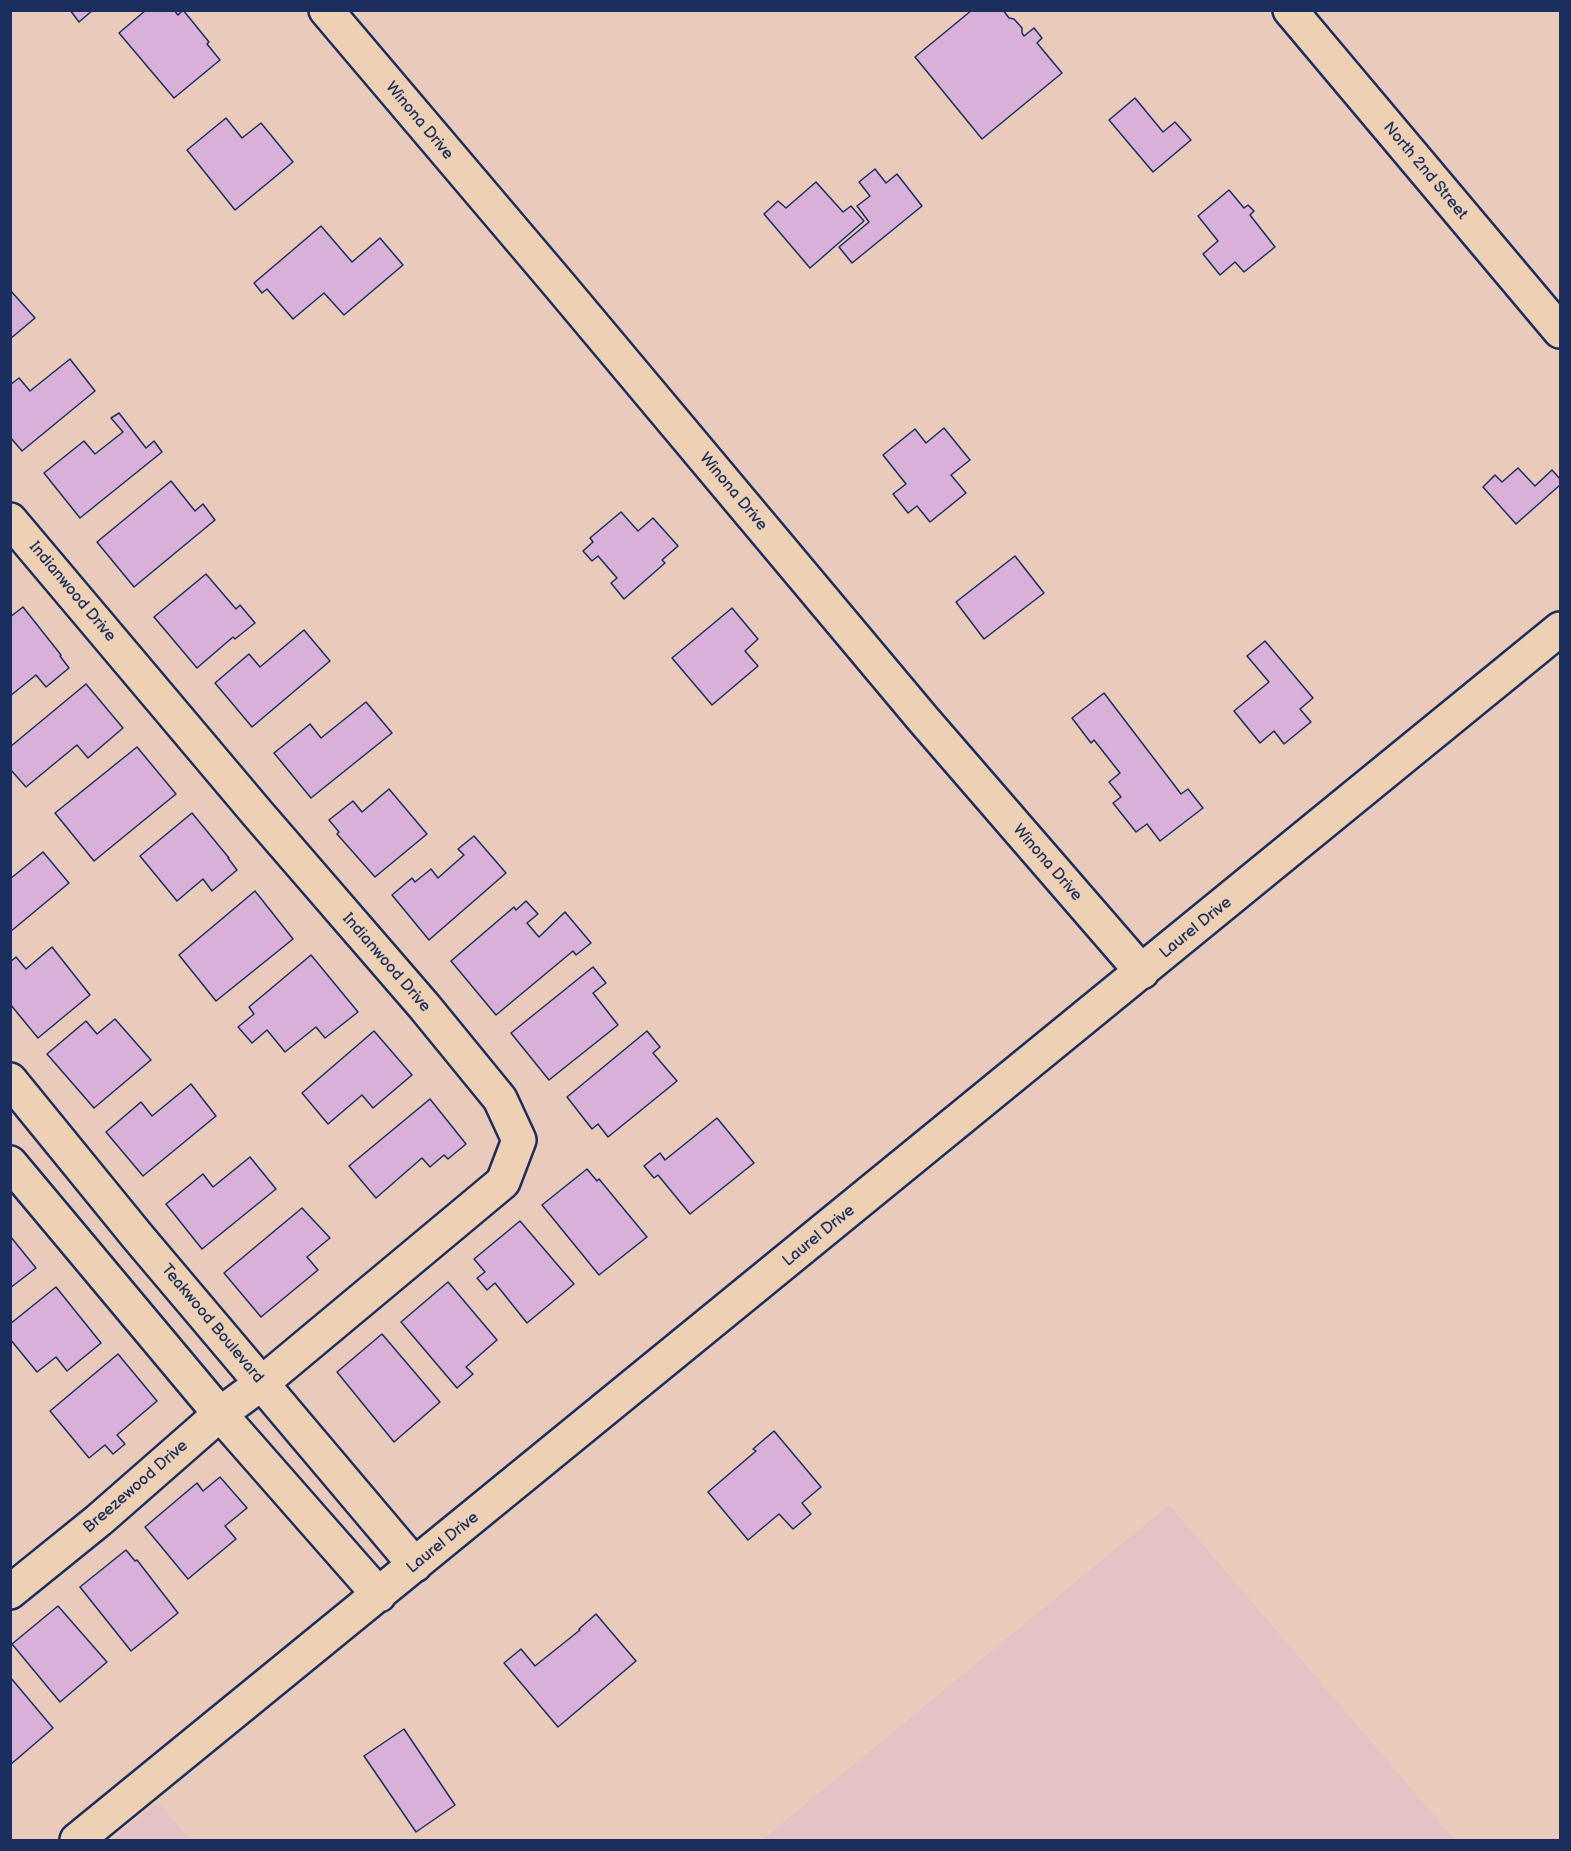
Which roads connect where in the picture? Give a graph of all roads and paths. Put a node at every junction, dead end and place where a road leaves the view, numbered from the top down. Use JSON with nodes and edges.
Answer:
{"nodes":[{"id":1,"x":326,"y":10,"type":"edge"},
{"id":2,"x":1290,"y":10,"type":"edge"},
{"id":3,"x":1560,"y":331,"type":"edge"},
{"id":4,"x":10,"y":520,"type":"edge"},
{"id":5,"x":1560,"y":629,"type":"edge"},
{"id":6,"x":1142,"y":972,"type":"junction"},
{"id":7,"x":10,"y":1080,"type":"edge"},
{"id":8,"x":10,"y":1163,"type":"edge"},
{"id":9,"x":262,"y":1383,"type":"junction"},
{"id":10,"x":220,"y":1414,"type":"junction"},
{"id":11,"x":415,"y":1565,"type":"junction"},
{"id":12,"x":10,"y":1592,"type":"edge"},
{"id":13,"x":379,"y":1595,"type":"junction"},
{"id":14,"x":76,"y":1840,"type":"edge"}],
"edges":[{"from":1,"to":6,"type":"street","name":"Winona Drive"},
{"from":2,"to":3,"type":"street","name":"North 2nd Street"},
{"from":4,"to":9,"type":"street","name":"Indianwood Drive"},
{"from":5,"to":6,"type":"street","name":"Laurel Drive"},
{"from":6,"to":11,"type":"street","name":"Laurel Drive"},
{"from":7,"to":9,"type":"street","name":"Teakwood Boulevard"},
{"from":8,"to":10,"type":"street"},
{"from":9,"to":10,"type":"street","name":"Breezewood Drive"},
{"from":9,"to":11,"type":"street","name":"Teakwood Boulevard"},
{"from":10,"to":12,"type":"street","name":"Breezewood Drive"},
{"from":10,"to":13,"type":"street"},
{"from":11,"to":13,"type":"street","name":"Laurel Drive"},
{"from":13,"to":14,"type":"street","name":"Laurel Drive"}]}
